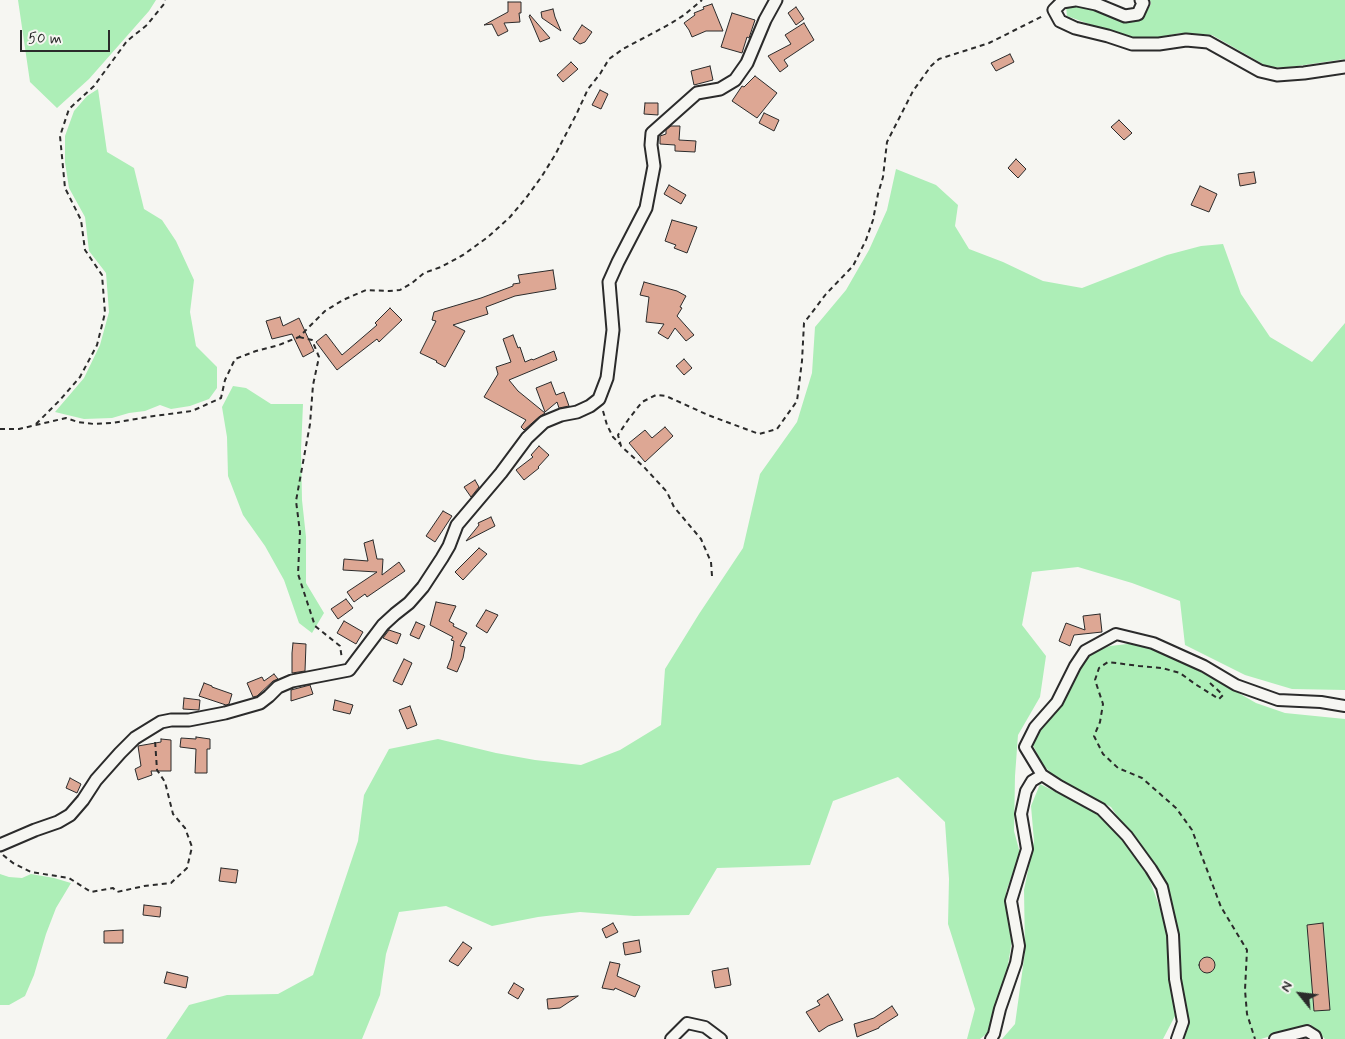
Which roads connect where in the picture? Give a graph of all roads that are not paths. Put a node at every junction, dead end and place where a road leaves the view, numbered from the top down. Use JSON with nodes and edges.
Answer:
{"nodes":[{"id":1,"x":776,"y":0,"type":"edge"},
{"id":2,"x":1076,"y":0,"type":"edge"},
{"id":3,"x":1142,"y":0,"type":"edge"},
{"id":4,"x":1345,"y":67,"type":"edge"},
{"id":5,"x":1345,"y":706,"type":"edge"},
{"id":6,"x":1042,"y":775,"type":"junction"},
{"id":7,"x":0,"y":845,"type":"edge"},
{"id":8,"x":672,"y":1039,"type":"edge"},
{"id":9,"x":722,"y":1039,"type":"edge"},
{"id":10,"x":991,"y":1039,"type":"edge"},
{"id":11,"x":1177,"y":1039,"type":"edge"},
{"id":12,"x":1275,"y":1039,"type":"edge"},
{"id":13,"x":1316,"y":1039,"type":"edge"}],
"edges":[{"from":1,"to":7,"type":"street"},
{"from":2,"to":3,"type":"street"},
{"from":2,"to":4,"type":"street"},
{"from":5,"to":6,"type":"street"},
{"from":6,"to":10,"type":"street"},
{"from":6,"to":11,"type":"street"},
{"from":8,"to":9,"type":"street"},
{"from":12,"to":13,"type":"street"}]}
